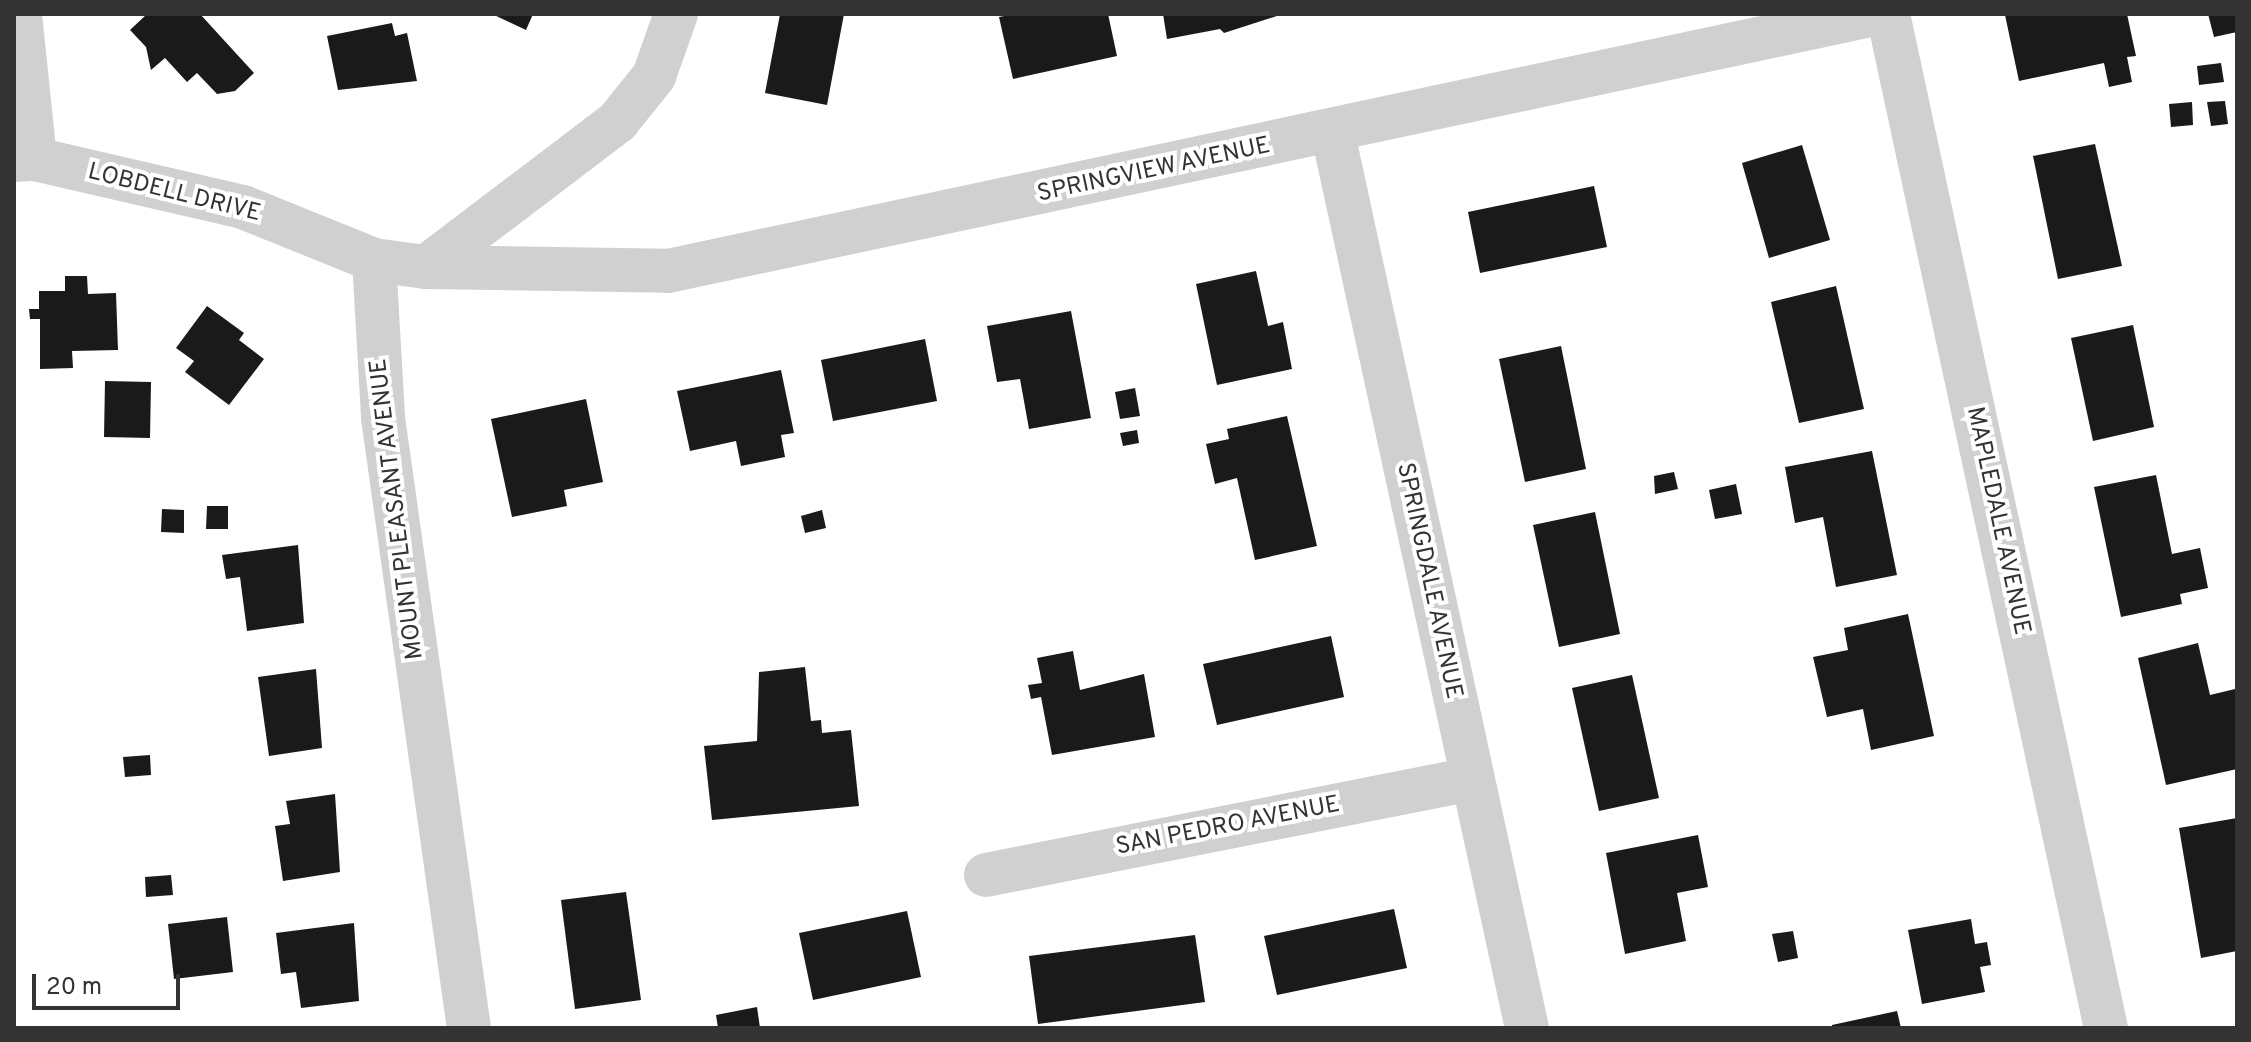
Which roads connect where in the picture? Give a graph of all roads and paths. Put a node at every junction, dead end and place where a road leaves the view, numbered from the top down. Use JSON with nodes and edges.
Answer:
{"nodes":[{"id":1,"x":20,"y":14,"type":"edge"},
{"id":2,"x":676,"y":14,"type":"edge"},
{"id":3,"x":1875,"y":14,"type":"edge"},
{"id":4,"x":1888,"y":14,"type":"edge"},
{"id":5,"x":1333,"y":134,"type":"junction"},
{"id":6,"x":24,"y":160,"type":"edge"},
{"id":7,"x":374,"y":260,"type":"junction"},
{"id":8,"x":426,"y":267,"type":"junction"},
{"id":9,"x":1471,"y":779,"type":"junction"},
{"id":10,"x":986,"y":875,"type":"dead end"},
{"id":11,"x":469,"y":1028,"type":"edge"},
{"id":12,"x":1527,"y":1028,"type":"edge"},
{"id":13,"x":2106,"y":1028,"type":"edge"}],
"edges":[{"from":1,"to":6,"type":"street"},
{"from":2,"to":8,"type":"street"},
{"from":3,"to":5,"type":"street","name":"SPRINGVIEW AVENUE"},
{"from":4,"to":13,"type":"street","name":"MAPLEDALE AVENUE"},
{"from":5,"to":8,"type":"street","name":"SPRINGVIEW AVENUE"},
{"from":5,"to":9,"type":"street","name":"SPRINGDALE AVENUE"},
{"from":6,"to":7,"type":"street","name":"LOBDELL DRIVE"},
{"from":7,"to":8,"type":"street"},
{"from":7,"to":11,"type":"street","name":"MOUNT PLEASANT AVENUE"},
{"from":9,"to":10,"type":"street","name":"SAN PEDRO AVENUE"},
{"from":9,"to":12,"type":"street","name":"SPRINGDALE AVENUE"}]}
